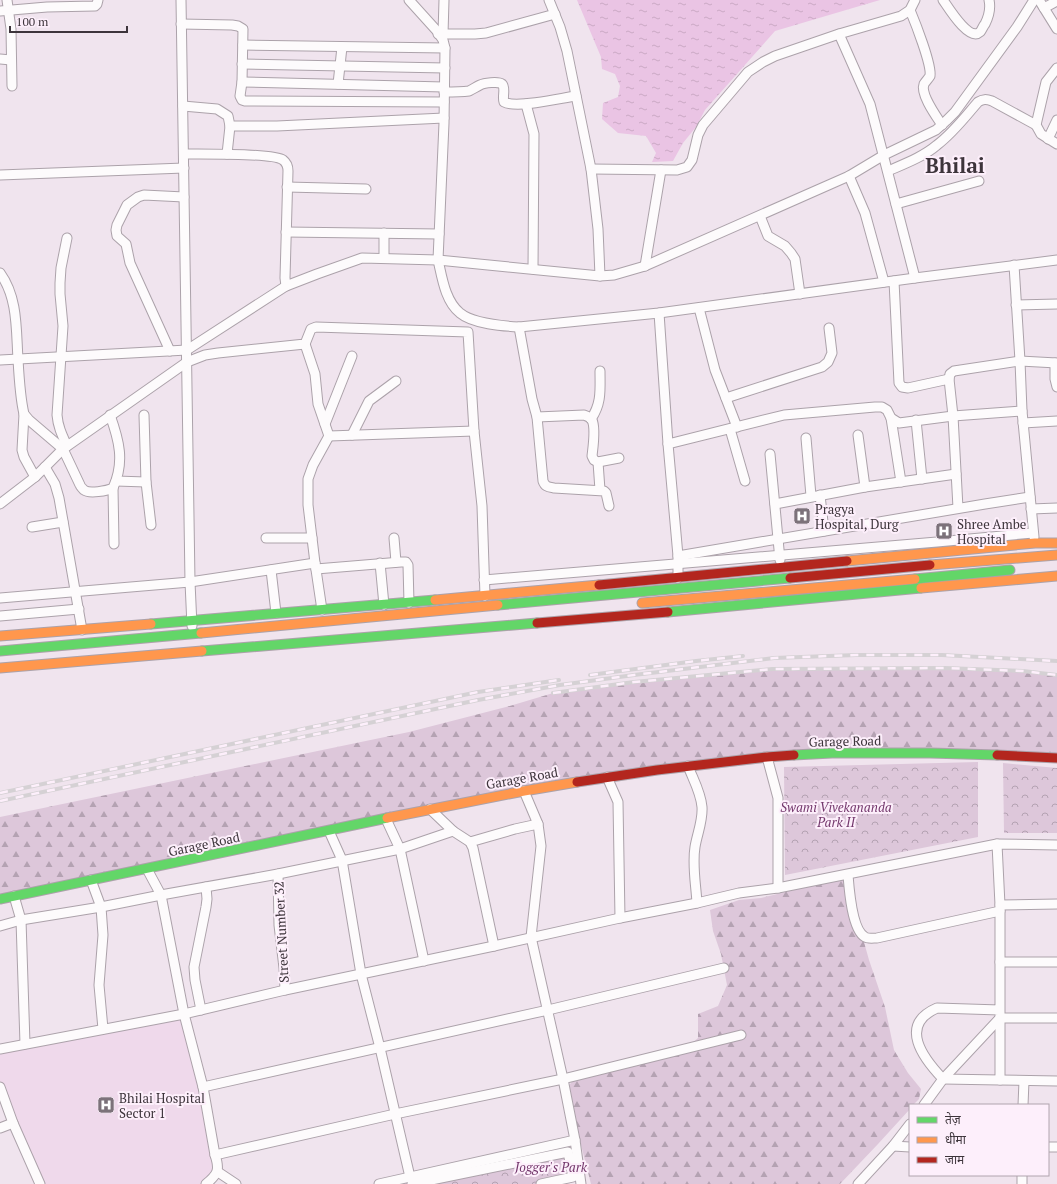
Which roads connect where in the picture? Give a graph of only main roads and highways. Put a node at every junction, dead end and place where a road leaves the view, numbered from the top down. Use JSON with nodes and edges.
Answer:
{"nodes":[{"id":1,"x":1057,"y":543,"type":"edge"},
{"id":2,"x":1057,"y":555,"type":"edge"},
{"id":3,"x":1019,"y":569,"type":"dead end"},
{"id":4,"x":1057,"y":576,"type":"edge"},
{"id":5,"x":540,"y":591,"type":"junction"},
{"id":6,"x":542,"y":601,"type":"junction"},
{"id":7,"x":637,"y":604,"type":"dead end"},
{"id":8,"x":0,"y":636,"type":"edge"},
{"id":9,"x":265,"y":637,"type":"dead end"},
{"id":10,"x":0,"y":651,"type":"edge"},
{"id":11,"x":0,"y":660,"type":"edge"},
{"id":12,"x":0,"y":668,"type":"edge"},
{"id":13,"x":1057,"y":758,"type":"edge"},
{"id":14,"x":0,"y":899,"type":"edge"}],
"edges":[{"from":1,"to":5,"type":"main road"},
{"from":2,"to":6,"type":"main road"},
{"from":3,"to":7,"type":"main road"},
{"from":4,"to":12,"type":"main road"},
{"from":5,"to":6,"type":"main road"},
{"from":5,"to":8,"type":"main road"},
{"from":6,"to":10,"type":"main road"},
{"from":9,"to":11,"type":"main road"},
{"from":13,"to":14,"type":"main road","name":"Garage Road"}]}
